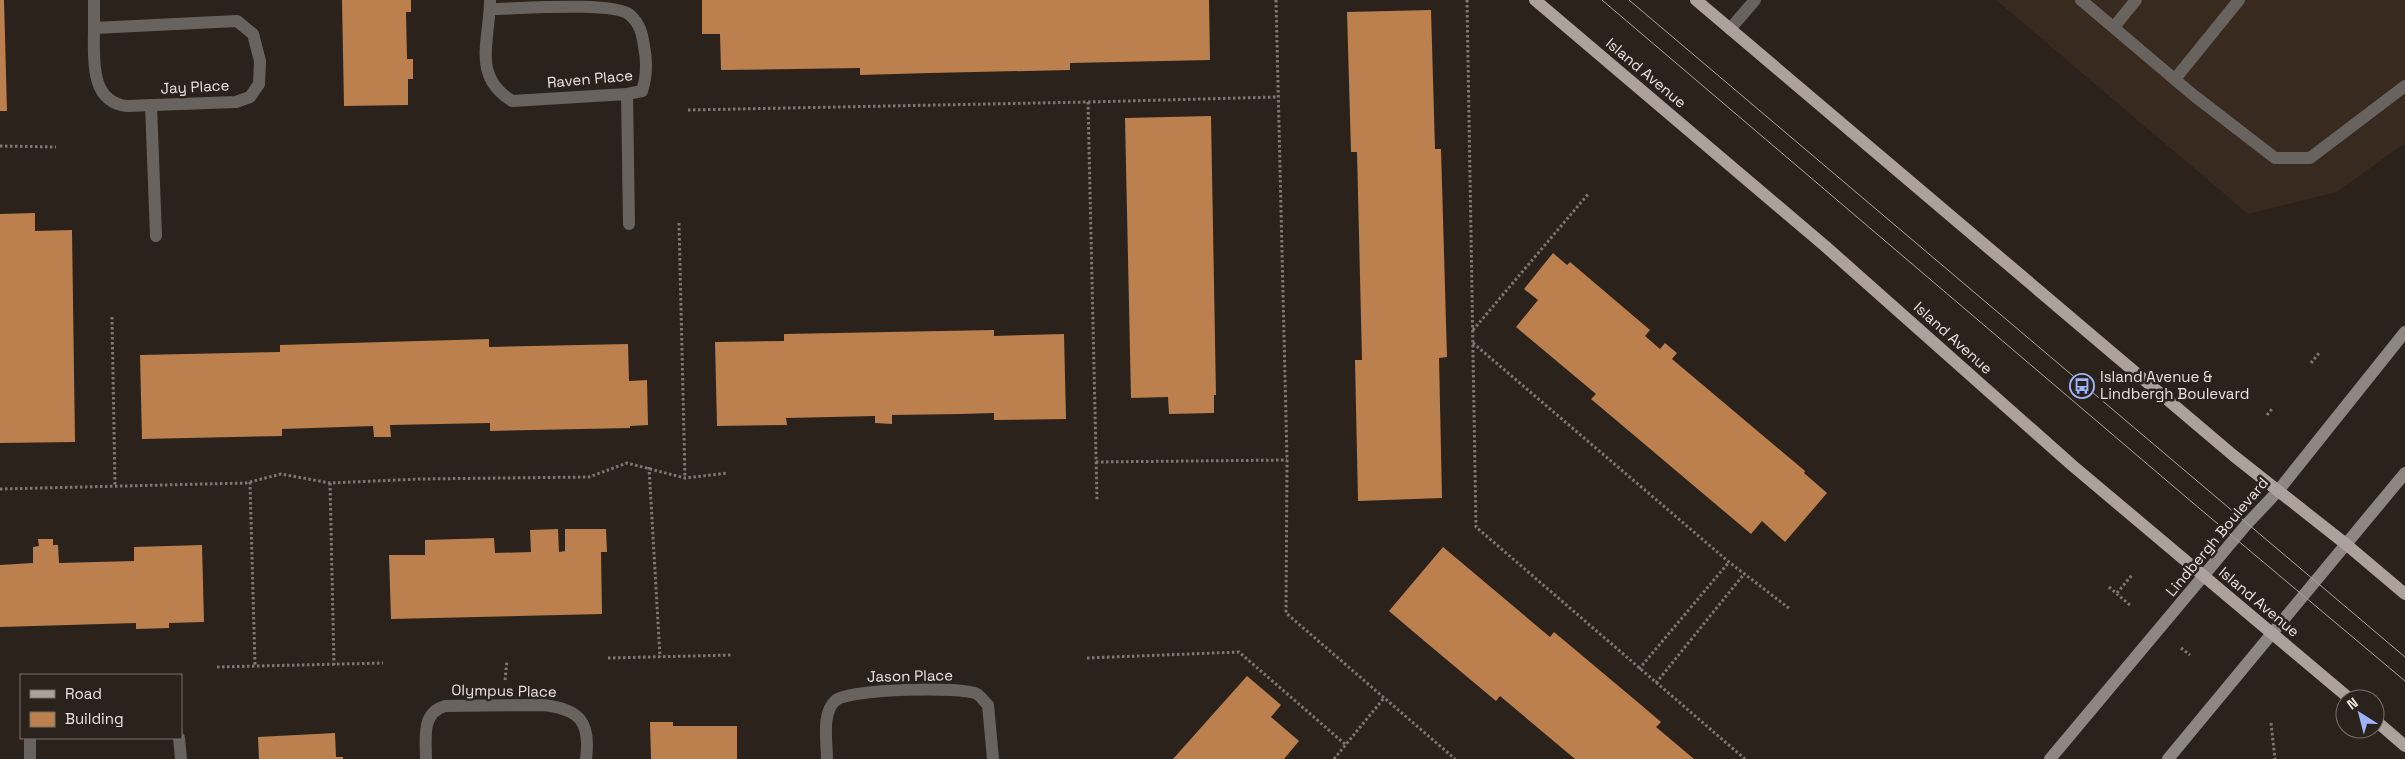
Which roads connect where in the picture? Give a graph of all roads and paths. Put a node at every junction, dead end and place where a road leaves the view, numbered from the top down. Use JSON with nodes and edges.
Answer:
{"nodes":[{"id":1,"x":94,"y":0,"type":"edge"},
{"id":2,"x":1276,"y":0,"type":"edge"},
{"id":3,"x":1467,"y":0,"type":"edge"},
{"id":4,"x":1535,"y":0,"type":"edge"},
{"id":5,"x":1696,"y":0,"type":"edge"},
{"id":6,"x":1755,"y":0,"type":"edge"},
{"id":7,"x":2081,"y":0,"type":"edge"},
{"id":8,"x":2136,"y":0,"type":"edge"},
{"id":9,"x":2240,"y":0,"type":"edge"},
{"id":10,"x":490,"y":5,"type":"edge"},
{"id":11,"x":2114,"y":27,"type":"junction"},
{"id":12,"x":94,"y":28,"type":"junction"},
{"id":13,"x":1730,"y":29,"type":"junction"},
{"id":14,"x":2175,"y":79,"type":"junction"},
{"id":15,"x":2405,"y":86,"type":"edge"},
{"id":16,"x":627,"y":94,"type":"junction"},
{"id":17,"x":1277,"y":97,"type":"junction"},
{"id":18,"x":1088,"y":102,"type":"junction"},
{"id":19,"x":151,"y":105,"type":"junction"},
{"id":20,"x":688,"y":110,"type":"dead end"},
{"id":21,"x":0,"y":146,"type":"edge"},
{"id":22,"x":56,"y":147,"type":"dead end"},
{"id":23,"x":1589,"y":192,"type":"dead end"},
{"id":24,"x":679,"y":223,"type":"dead end"},
{"id":25,"x":629,"y":224,"type":"dead end"},
{"id":26,"x":156,"y":236,"type":"dead end"},
{"id":27,"x":112,"y":318,"type":"dead end"},
{"id":28,"x":1473,"y":330,"type":"junction"},
{"id":29,"x":2405,"y":332,"type":"edge"},
{"id":30,"x":1473,"y":342,"type":"junction"},
{"id":31,"x":2319,"y":352,"type":"dead end"},
{"id":32,"x":2310,"y":363,"type":"dead end"},
{"id":33,"x":2272,"y":409,"type":"dead end"},
{"id":34,"x":2267,"y":415,"type":"dead end"},
{"id":35,"x":1287,"y":460,"type":"junction"},
{"id":36,"x":1096,"y":462,"type":"junction"},
{"id":37,"x":649,"y":467,"type":"junction"},
{"id":38,"x":2405,"y":473,"type":"edge"},
{"id":39,"x":728,"y":474,"type":"dead end"},
{"id":40,"x":685,"y":478,"type":"junction"},
{"id":41,"x":250,"y":482,"type":"junction"},
{"id":42,"x":330,"y":483,"type":"junction"},
{"id":43,"x":115,"y":486,"type":"junction"},
{"id":44,"x":0,"y":489,"type":"edge"},
{"id":45,"x":2278,"y":490,"type":"junction"},
{"id":46,"x":1097,"y":500,"type":"dead end"},
{"id":47,"x":2347,"y":545,"type":"junction"},
{"id":48,"x":1729,"y":562,"type":"junction"},
{"id":49,"x":1744,"y":574,"type":"junction"},
{"id":50,"x":2132,"y":575,"type":"dead end"},
{"id":51,"x":2204,"y":576,"type":"junction"},
{"id":52,"x":2109,"y":587,"type":"dead end"},
{"id":53,"x":2117,"y":593,"type":"junction"},
{"id":54,"x":2405,"y":594,"type":"edge"},
{"id":55,"x":2131,"y":606,"type":"dead end"},
{"id":56,"x":1790,"y":609,"type":"dead end"},
{"id":57,"x":2272,"y":633,"type":"junction"},
{"id":58,"x":2180,"y":648,"type":"dead end"},
{"id":59,"x":733,"y":655,"type":"dead end"},
{"id":60,"x":2190,"y":655,"type":"dead end"},
{"id":61,"x":660,"y":657,"type":"junction"},
{"id":62,"x":608,"y":658,"type":"dead end"},
{"id":63,"x":1087,"y":658,"type":"dead end"},
{"id":64,"x":383,"y":664,"type":"dead end"},
{"id":65,"x":334,"y":665,"type":"junction"},
{"id":66,"x":255,"y":666,"type":"junction"},
{"id":67,"x":217,"y":667,"type":"dead end"},
{"id":68,"x":1639,"y":670,"type":"junction"},
{"id":69,"x":1656,"y":684,"type":"junction"},
{"id":70,"x":2338,"y":689,"type":"edge"},
{"id":71,"x":1384,"y":698,"type":"junction"},
{"id":72,"x":2271,"y":724,"type":"dead end"},
{"id":73,"x":2385,"y":729,"type":"edge"},
{"id":74,"x":30,"y":739,"type":"edge"},
{"id":75,"x":179,"y":739,"type":"edge"},
{"id":76,"x":1346,"y":745,"type":"junction"},
{"id":77,"x":2405,"y":746,"type":"edge"},
{"id":78,"x":30,"y":759,"type":"edge"},
{"id":79,"x":182,"y":759,"type":"edge"},
{"id":80,"x":426,"y":759,"type":"edge"},
{"id":81,"x":586,"y":759,"type":"edge"},
{"id":82,"x":827,"y":759,"type":"edge"},
{"id":83,"x":993,"y":759,"type":"edge"},
{"id":84,"x":1334,"y":759,"type":"edge"},
{"id":85,"x":1455,"y":759,"type":"edge"},
{"id":86,"x":1745,"y":759,"type":"edge"},
{"id":87,"x":2050,"y":759,"type":"edge"},
{"id":88,"x":2168,"y":759,"type":"edge"},
{"id":89,"x":2275,"y":759,"type":"edge"}],
"edges":[{"from":1,"to":12,"type":"street","name":"Jay Place"},
{"from":2,"to":17,"type":"path"},
{"from":3,"to":28,"type":"path"},
{"from":4,"to":51,"type":"main road","name":"Island Avenue"},
{"from":5,"to":13,"type":"main road"},
{"from":6,"to":13,"type":"street"},
{"from":7,"to":11,"type":"street"},
{"from":8,"to":11,"type":"street"},
{"from":9,"to":14,"type":"street"},
{"from":10,"to":16,"type":"street","name":"Raven Place"},
{"from":10,"to":16,"type":"street","name":"Raven Place"},
{"from":11,"to":14,"type":"street"},
{"from":12,"to":19,"type":"street","name":"Jay Place"},
{"from":12,"to":19,"type":"street","name":"Jay Place"},
{"from":13,"to":45,"type":"main road"},
{"from":14,"to":15,"type":"street"},
{"from":16,"to":25,"type":"street"},
{"from":17,"to":18,"type":"path"},
{"from":17,"to":35,"type":"path"},
{"from":18,"to":20,"type":"path"},
{"from":18,"to":36,"type":"path"},
{"from":19,"to":26,"type":"street"},
{"from":21,"to":22,"type":"path"},
{"from":23,"to":28,"type":"path"},
{"from":24,"to":40,"type":"path"},
{"from":27,"to":43,"type":"path"},
{"from":28,"to":30,"type":"path"},
{"from":29,"to":45,"type":"main road","name":"Lindbergh Boulevard"},
{"from":30,"to":48,"type":"path"},
{"from":30,"to":68,"type":"path"},
{"from":31,"to":32,"type":"path"},
{"from":33,"to":34,"type":"path"},
{"from":35,"to":36,"type":"path"},
{"from":35,"to":71,"type":"path"},
{"from":36,"to":46,"type":"path"},
{"from":37,"to":40,"type":"path"},
{"from":37,"to":42,"type":"path"},
{"from":37,"to":61,"type":"path"},
{"from":38,"to":47,"type":"main road"},
{"from":39,"to":40,"type":"path"},
{"from":41,"to":42,"type":"path"},
{"from":41,"to":43,"type":"path"},
{"from":41,"to":66,"type":"path"},
{"from":42,"to":65,"type":"path"},
{"from":43,"to":44,"type":"path"},
{"from":45,"to":47,"type":"main road"},
{"from":45,"to":51,"type":"main road","name":"Lindbergh Boulevard"},
{"from":47,"to":54,"type":"main road"},
{"from":47,"to":57,"type":"main road"},
{"from":48,"to":49,"type":"path"},
{"from":48,"to":68,"type":"path"},
{"from":49,"to":56,"type":"path"},
{"from":49,"to":69,"type":"path"},
{"from":50,"to":53,"type":"path"},
{"from":51,"to":57,"type":"main road","name":"Island Avenue"},
{"from":51,"to":87,"type":"main road","name":"Lindbergh Boulevard"},
{"from":52,"to":53,"type":"path"},
{"from":53,"to":55,"type":"path"},
{"from":57,"to":70,"type":"main road","name":"Island Avenue"},
{"from":57,"to":88,"type":"main road"},
{"from":58,"to":60,"type":"path"},
{"from":59,"to":61,"type":"path"},
{"from":61,"to":62,"type":"path"},
{"from":63,"to":76,"type":"path"},
{"from":64,"to":65,"type":"path"},
{"from":65,"to":66,"type":"path"},
{"from":66,"to":67,"type":"path"},
{"from":68,"to":69,"type":"path"},
{"from":69,"to":86,"type":"path"},
{"from":71,"to":76,"type":"path"},
{"from":71,"to":85,"type":"path"},
{"from":72,"to":89,"type":"path"},
{"from":73,"to":77,"type":"main road"},
{"from":74,"to":78,"type":"street"},
{"from":75,"to":79,"type":"street"},
{"from":76,"to":84,"type":"path"},
{"from":80,"to":81,"type":"street","name":"Olympus Place"},
{"from":82,"to":83,"type":"street","name":"Jason Place"}]}
